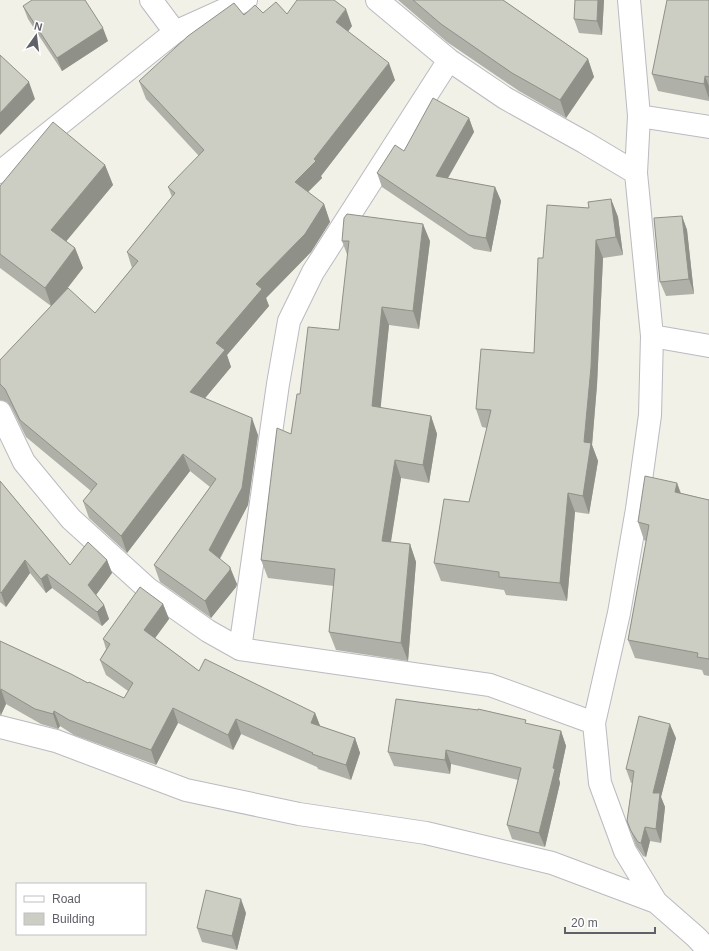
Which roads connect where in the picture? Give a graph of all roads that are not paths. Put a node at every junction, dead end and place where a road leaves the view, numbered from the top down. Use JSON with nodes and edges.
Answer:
{"nodes":[{"id":1,"x":151,"y":0,"type":"edge"},
{"id":2,"x":246,"y":0,"type":"edge"},
{"id":3,"x":377,"y":0,"type":"edge"},
{"id":4,"x":629,"y":0,"type":"edge"},
{"id":5,"x":175,"y":32,"type":"junction"},
{"id":6,"x":449,"y":60,"type":"junction"},
{"id":7,"x":639,"y":116,"type":"junction"},
{"id":8,"x":709,"y":127,"type":"edge"},
{"id":9,"x":0,"y":172,"type":"edge"},
{"id":10,"x":636,"y":173,"type":"junction"},
{"id":11,"x":652,"y":336,"type":"junction"},
{"id":12,"x":709,"y":346,"type":"edge"},
{"id":13,"x":0,"y":412,"type":"edge"},
{"id":14,"x":240,"y":648,"type":"junction"},
{"id":15,"x":594,"y":723,"type":"junction"},
{"id":16,"x":0,"y":727,"type":"edge"},
{"id":17,"x":656,"y":902,"type":"junction"},
{"id":18,"x":709,"y":951,"type":"edge"}],
"edges":[{"from":1,"to":5,"type":"street"},
{"from":2,"to":5,"type":"street"},
{"from":3,"to":6,"type":"street"},
{"from":4,"to":7,"type":"street"},
{"from":5,"to":9,"type":"street"},
{"from":6,"to":10,"type":"street"},
{"from":6,"to":14,"type":"street"},
{"from":7,"to":8,"type":"street"},
{"from":7,"to":10,"type":"street"},
{"from":10,"to":11,"type":"street"},
{"from":11,"to":12,"type":"street"},
{"from":11,"to":15,"type":"street"},
{"from":13,"to":14,"type":"street"},
{"from":14,"to":15,"type":"street"},
{"from":15,"to":17,"type":"street"},
{"from":16,"to":17,"type":"street"},
{"from":17,"to":18,"type":"street"}]}
